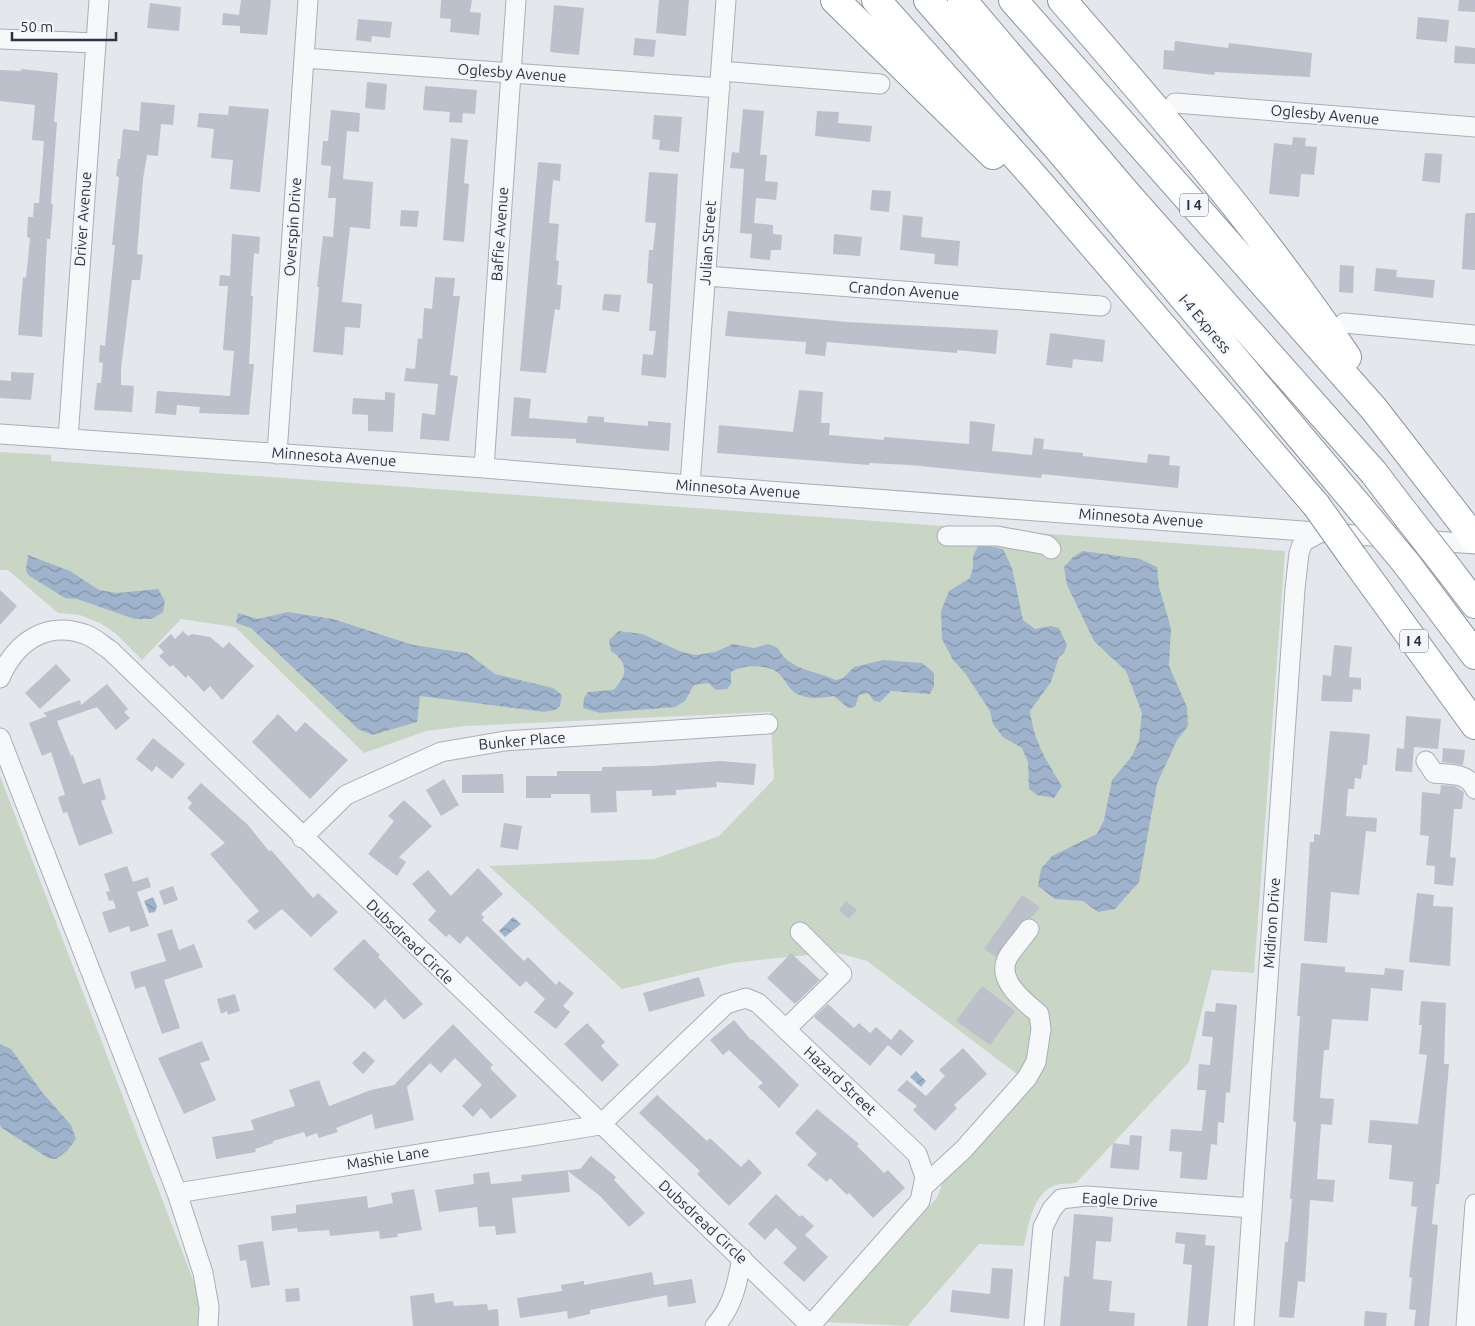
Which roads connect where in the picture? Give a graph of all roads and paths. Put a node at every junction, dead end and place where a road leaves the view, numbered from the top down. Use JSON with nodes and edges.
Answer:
{"nodes":[{"id":1,"x":99,"y":0,"type":"edge"},
{"id":2,"x":308,"y":0,"type":"edge"},
{"id":3,"x":516,"y":0,"type":"edge"},
{"id":4,"x":726,"y":0,"type":"edge"},
{"id":5,"x":835,"y":0,"type":"edge"},
{"id":6,"x":876,"y":0,"type":"edge"},
{"id":7,"x":928,"y":0,"type":"edge"},
{"id":8,"x":962,"y":0,"type":"edge"},
{"id":9,"x":1013,"y":0,"type":"edge"},
{"id":10,"x":1062,"y":0,"type":"edge"},
{"id":11,"x":0,"y":39,"type":"edge"},
{"id":12,"x":96,"y":44,"type":"junction"},
{"id":13,"x":304,"y":58,"type":"junction"},
{"id":14,"x":511,"y":73,"type":"junction"},
{"id":15,"x":720,"y":80,"type":"junction"},
{"id":16,"x":880,"y":84,"type":"dead end"},
{"id":17,"x":1175,"y":102,"type":"dead end"},
{"id":18,"x":1475,"y":127,"type":"edge"},
{"id":19,"x":1036,"y":179,"type":"junction"},
{"id":20,"x":706,"y":276,"type":"junction"},
{"id":21,"x":1101,"y":306,"type":"dead end"},
{"id":22,"x":1344,"y":323,"type":"dead end"},
{"id":23,"x":1475,"y":335,"type":"edge"},
{"id":24,"x":1374,"y":409,"type":"junction"},
{"id":25,"x":0,"y":434,"type":"edge"},
{"id":26,"x":68,"y":439,"type":"junction"},
{"id":27,"x":277,"y":454,"type":"junction"},
{"id":28,"x":484,"y":468,"type":"junction"},
{"id":29,"x":690,"y":485,"type":"junction"},
{"id":30,"x":1321,"y":532,"type":"junction"},
{"id":31,"x":947,"y":536,"type":"dead end"},
{"id":32,"x":1475,"y":540,"type":"edge"},
{"id":33,"x":1475,"y":544,"type":"edge"},
{"id":34,"x":1355,"y":546,"type":"junction"},
{"id":35,"x":1051,"y":549,"type":"dead end"},
{"id":36,"x":1475,"y":604,"type":"edge"},
{"id":37,"x":1475,"y":655,"type":"edge"},
{"id":38,"x":0,"y":678,"type":"edge"},
{"id":39,"x":768,"y":724,"type":"dead end"},
{"id":40,"x":1475,"y":725,"type":"edge"},
{"id":41,"x":0,"y":738,"type":"edge"},
{"id":42,"x":1426,"y":761,"type":"dead end"},
{"id":43,"x":1475,"y":789,"type":"edge"},
{"id":44,"x":302,"y":838,"type":"junction"},
{"id":45,"x":1029,"y":929,"type":"dead end"},
{"id":46,"x":800,"y":932,"type":"dead end"},
{"id":47,"x":786,"y":1029,"type":"junction"},
{"id":48,"x":600,"y":1125,"type":"junction"},
{"id":49,"x":924,"y":1186,"type":"junction"},
{"id":50,"x":177,"y":1193,"type":"junction"},
{"id":51,"x":1475,"y":1204,"type":"edge"},
{"id":52,"x":1252,"y":1208,"type":"junction"},
{"id":53,"x":742,"y":1258,"type":"junction"},
{"id":54,"x":208,"y":1326,"type":"edge"},
{"id":55,"x":715,"y":1326,"type":"edge"},
{"id":56,"x":803,"y":1326,"type":"edge"},
{"id":57,"x":811,"y":1326,"type":"edge"},
{"id":58,"x":1034,"y":1326,"type":"edge"},
{"id":59,"x":1244,"y":1326,"type":"edge"},
{"id":60,"x":1466,"y":1326,"type":"edge"}],
"edges":[{"from":1,"to":12,"type":"street","name":"Driver Avenue"},
{"from":2,"to":13,"type":"street","name":"Overspin Drive"},
{"from":3,"to":14,"type":"street","name":"Baffie Avenue"},
{"from":4,"to":15,"type":"street","name":"Julian Street"},
{"from":5,"to":19,"type":"highway"},
{"from":6,"to":19,"type":"highway","number":"I 4"},
{"from":7,"to":37,"type":"highway","name":"I-4 Express","bridge":true},
{"from":8,"to":36,"type":"highway","name":"I-4 Express","bridge":true},
{"from":9,"to":24,"type":"highway","number":"I 4"},
{"from":10,"to":24,"type":"highway"},
{"from":11,"to":12,"type":"street"},
{"from":12,"to":26,"type":"street","name":"Driver Avenue"},
{"from":13,"to":14,"type":"street","name":"Oglesby Avenue"},
{"from":13,"to":27,"type":"street","name":"Overspin Drive"},
{"from":14,"to":15,"type":"street","name":"Oglesby Avenue"},
{"from":14,"to":28,"type":"street","name":"Baffie Avenue"},
{"from":15,"to":16,"type":"street","name":"Oglesby Avenue"},
{"from":15,"to":20,"type":"street","name":"Julian Street"},
{"from":17,"to":18,"type":"street","name":"Oglesby Avenue"},
{"from":19,"to":34,"type":"highway","number":"I 4","bridge":true},
{"from":20,"to":21,"type":"street","name":"Crandon Avenue"},
{"from":20,"to":29,"type":"street","name":"Julian Street"},
{"from":22,"to":23,"type":"street"},
{"from":24,"to":32,"type":"highway","number":"I 4"},
{"from":25,"to":26,"type":"street","name":"Minnesota Avenue"},
{"from":26,"to":27,"type":"street","name":"Minnesota Avenue"},
{"from":27,"to":28,"type":"street","name":"Minnesota Avenue"},
{"from":28,"to":29,"type":"street","name":"Minnesota Avenue"},
{"from":29,"to":30,"type":"street","name":"Minnesota Avenue"},
{"from":30,"to":34,"type":"street","name":"Minnesota Avenue"},
{"from":30,"to":52,"type":"street","name":"Midiron Drive"},
{"from":31,"to":35,"type":"street"},
{"from":33,"to":34,"type":"street","name":"Minnesota Avenue"},
{"from":34,"to":40,"type":"highway","number":"I 4"},
{"from":38,"to":44,"type":"street","name":"Dubsdread Circle"},
{"from":39,"to":44,"type":"street","name":"Bunker Place"},
{"from":41,"to":50,"type":"street"},
{"from":42,"to":43,"type":"street"},
{"from":44,"to":48,"type":"street","name":"Dubsdread Circle"},
{"from":45,"to":49,"type":"street"},
{"from":46,"to":47,"type":"street"},
{"from":47,"to":48,"type":"street","name":"Hazard Street"},
{"from":47,"to":49,"type":"street","name":"Hazard Street"},
{"from":48,"to":50,"type":"street","name":"Mashie Lane"},
{"from":48,"to":53,"type":"street","name":"Dubsdread Circle"},
{"from":49,"to":57,"type":"street"},
{"from":50,"to":54,"type":"street"},
{"from":51,"to":60,"type":"street"},
{"from":52,"to":58,"type":"street","name":"Eagle Drive"},
{"from":52,"to":59,"type":"street","name":"Midiron Drive"},
{"from":53,"to":55,"type":"street"},
{"from":53,"to":57,"type":"street","name":"Dubsdread Circle"},
{"from":56,"to":57,"type":"street"}]}
